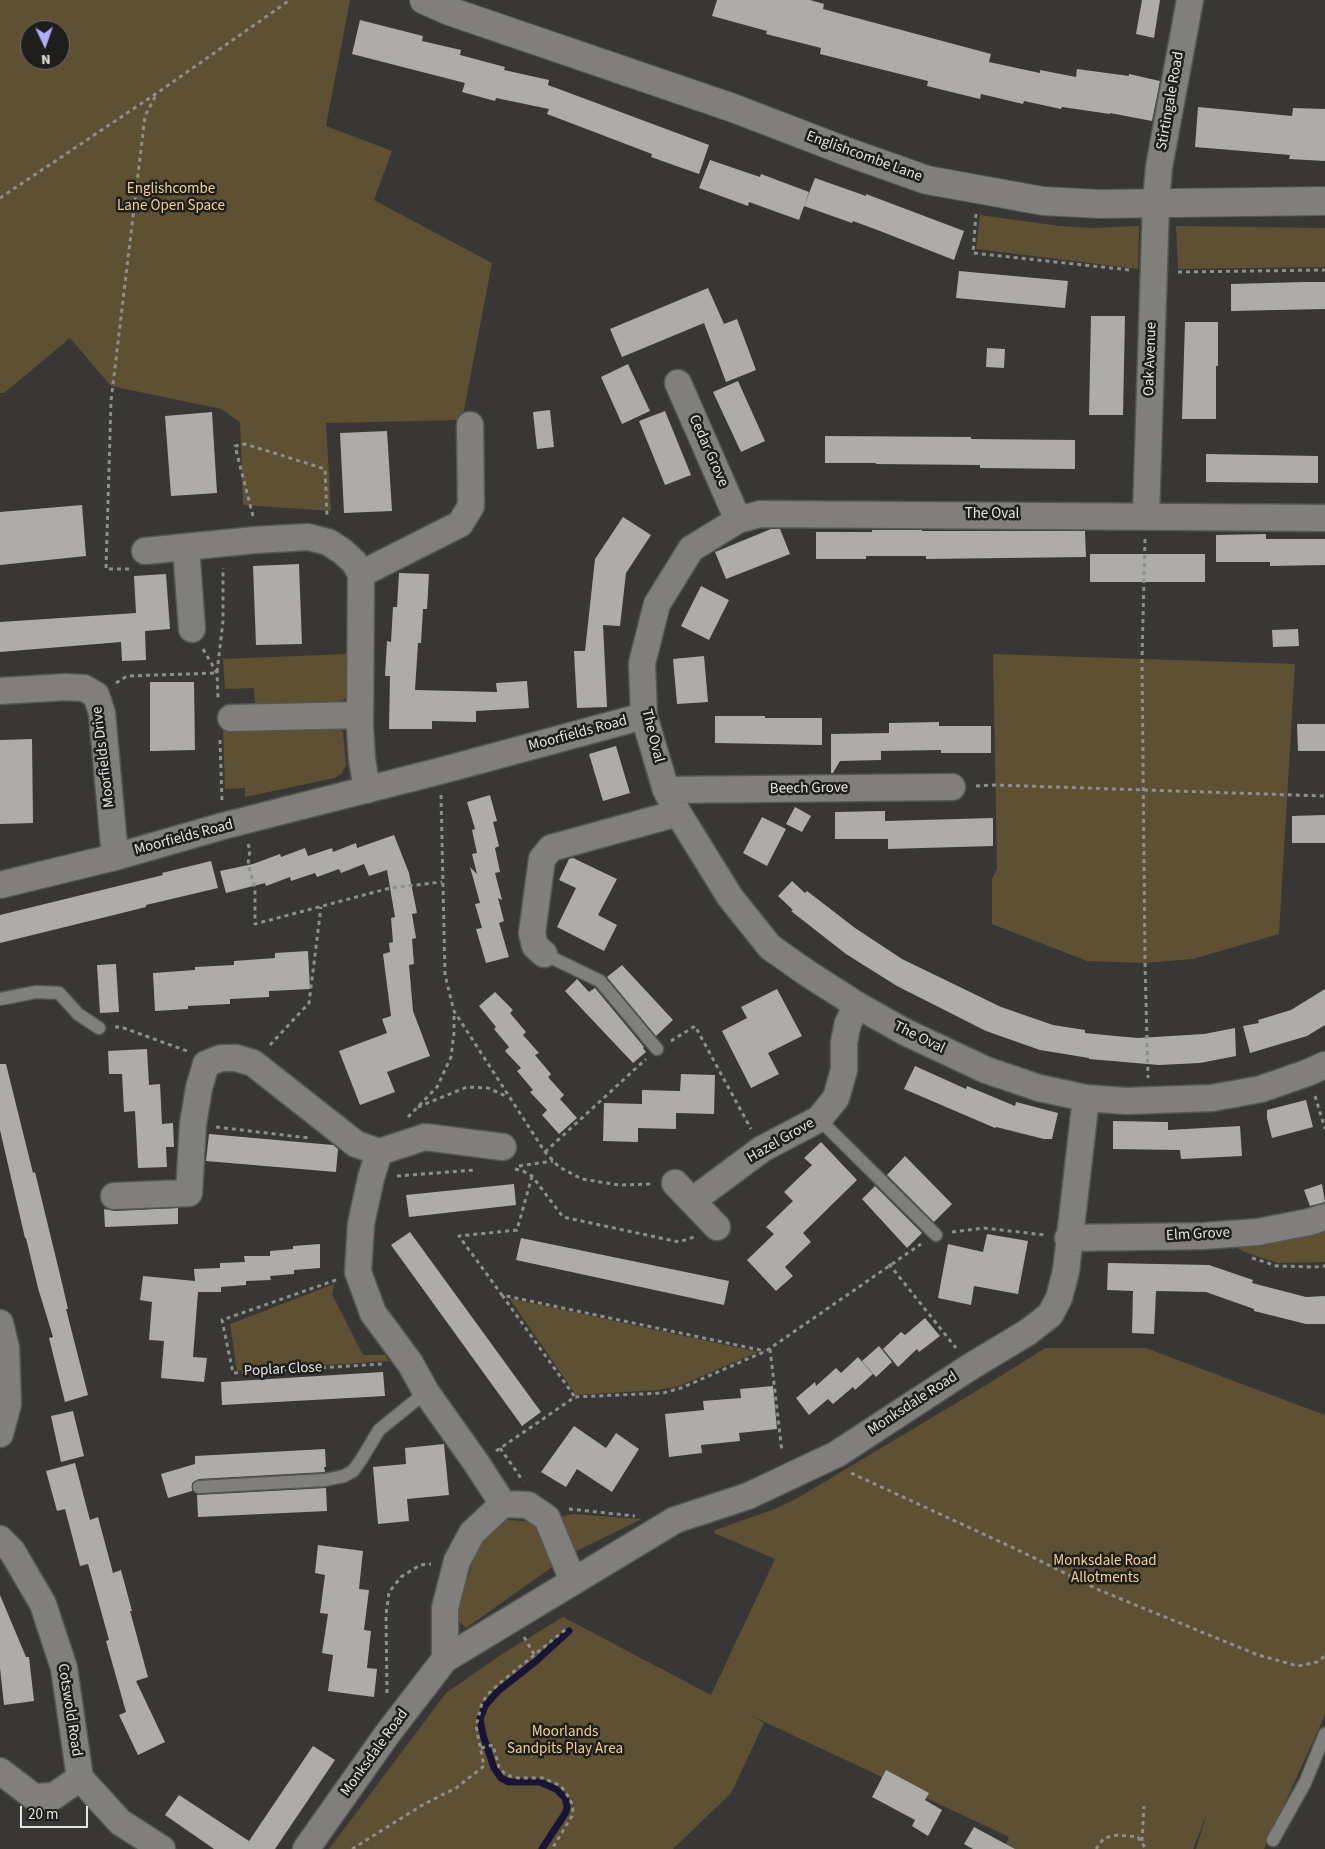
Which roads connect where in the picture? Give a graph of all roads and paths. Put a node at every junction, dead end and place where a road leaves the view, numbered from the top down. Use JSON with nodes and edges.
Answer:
{"nodes":[{"id":1,"x":290,"y":0,"type":"edge"},
{"id":2,"x":424,"y":0,"type":"edge"},
{"id":3,"x":1190,"y":0,"type":"edge"},
{"id":4,"x":451,"y":5,"type":"edge"},
{"id":5,"x":158,"y":93,"type":"junction"},
{"id":6,"x":978,"y":190,"type":"junction"},
{"id":7,"x":0,"y":198,"type":"edge"},
{"id":8,"x":1325,"y":201,"type":"edge"},
{"id":9,"x":1156,"y":202,"type":"junction"},
{"id":10,"x":1325,"y":270,"type":"edge"},
{"id":11,"x":1153,"y":273,"type":"junction"},
{"id":12,"x":678,"y":383,"type":"dead end"},
{"id":13,"x":470,"y":425,"type":"dead end"},
{"id":14,"x":1146,"y":516,"type":"junction"},
{"id":15,"x":1325,"y":518,"type":"edge"},
{"id":16,"x":738,"y":520,"type":"junction"},
{"id":17,"x":255,"y":540,"type":"junction"},
{"id":18,"x":328,"y":542,"type":"junction"},
{"id":19,"x":223,"y":543,"type":"junction"},
{"id":20,"x":186,"y":547,"type":"junction"},
{"id":21,"x":146,"y":551,"type":"joint"},
{"id":22,"x":360,"y":574,"type":"junction"},
{"id":23,"x":192,"y":629,"type":"joint"},
{"id":24,"x":217,"y":673,"type":"junction"},
{"id":25,"x":0,"y":691,"type":"edge"},
{"id":26,"x":96,"y":695,"type":"junction"},
{"id":27,"x":360,"y":715,"type":"junction"},
{"id":28,"x":644,"y":716,"type":"junction"},
{"id":29,"x":223,"y":718,"type":"junction"},
{"id":30,"x":440,"y":771,"type":"junction"},
{"id":31,"x":952,"y":787,"type":"joint"},
{"id":32,"x":367,"y":790,"type":"junction"},
{"id":33,"x":666,"y":790,"type":"junction"},
{"id":34,"x":1144,"y":791,"type":"junction"},
{"id":35,"x":1325,"y":796,"type":"edge"},
{"id":36,"x":678,"y":813,"type":"junction"},
{"id":37,"x":232,"y":824,"type":"junction"},
{"id":38,"x":115,"y":857,"type":"junction"},
{"id":39,"x":442,"y":882,"type":"junction"},
{"id":40,"x":0,"y":885,"type":"edge"},
{"id":41,"x":321,"y":907,"type":"junction"},
{"id":42,"x":544,"y":954,"type":"joint"},
{"id":43,"x":0,"y":999,"type":"edge"},
{"id":44,"x":857,"y":1005,"type":"junction"},
{"id":45,"x":454,"y":1011,"type":"junction"},
{"id":46,"x":99,"y":1028,"type":"joint"},
{"id":47,"x":656,"y":1049,"type":"junction"},
{"id":48,"x":206,"y":1064,"type":"junction"},
{"id":49,"x":253,"y":1064,"type":"junction"},
{"id":50,"x":1316,"y":1069,"type":"edge"},
{"id":51,"x":509,"y":1097,"type":"junction"},
{"id":52,"x":1086,"y":1098,"type":"junction"},
{"id":53,"x":1150,"y":1101,"type":"junction"},
{"id":54,"x":415,"y":1109,"type":"junction"},
{"id":55,"x":819,"y":1119,"type":"junction"},
{"id":56,"x":403,"y":1123,"type":"dead end"},
{"id":57,"x":193,"y":1124,"type":"junction"},
{"id":58,"x":1325,"y":1129,"type":"edge"},
{"id":59,"x":318,"y":1139,"type":"dead end"},
{"id":60,"x":503,"y":1147,"type":"dead end"},
{"id":61,"x":762,"y":1149,"type":"junction"},
{"id":62,"x":379,"y":1152,"type":"junction"},
{"id":63,"x":545,"y":1152,"type":"junction"},
{"id":64,"x":553,"y":1161,"type":"junction"},
{"id":65,"x":478,"y":1170,"type":"dead end"},
{"id":66,"x":532,"y":1176,"type":"junction"},
{"id":67,"x":371,"y":1178,"type":"junction"},
{"id":68,"x":683,"y":1192,"type":"junction"},
{"id":69,"x":114,"y":1196,"type":"dead end"},
{"id":70,"x":1325,"y":1217,"type":"edge"},
{"id":71,"x":717,"y":1227,"type":"joint"},
{"id":72,"x":936,"y":1235,"type":"junction"},
{"id":73,"x":1068,"y":1238,"type":"junction"},
{"id":74,"x":890,"y":1264,"type":"junction"},
{"id":75,"x":358,"y":1272,"type":"junction"},
{"id":76,"x":502,"y":1295,"type":"junction"},
{"id":77,"x":0,"y":1323,"type":"edge"},
{"id":78,"x":768,"y":1350,"type":"junction"},
{"id":79,"x":410,"y":1363,"type":"junction"},
{"id":80,"x":970,"y":1367,"type":"junction"},
{"id":81,"x":426,"y":1392,"type":"junction"},
{"id":82,"x":575,"y":1397,"type":"junction"},
{"id":83,"x":0,"y":1434,"type":"edge"},
{"id":84,"x":500,"y":1448,"type":"junction"},
{"id":85,"x":837,"y":1454,"type":"junction"},
{"id":86,"x":477,"y":1464,"type":"junction"},
{"id":87,"x":786,"y":1479,"type":"junction"},
{"id":88,"x":526,"y":1485,"type":"dead end"},
{"id":89,"x":198,"y":1487,"type":"dead end"},
{"id":90,"x":502,"y":1504,"type":"junction"},
{"id":91,"x":565,"y":1508,"type":"dead end"},
{"id":92,"x":638,"y":1516,"type":"dead end"},
{"id":93,"x":0,"y":1539,"type":"edge"},
{"id":94,"x":458,"y":1561,"type":"junction"},
{"id":95,"x":573,"y":1581,"type":"junction"},
{"id":96,"x":566,"y":1629,"type":"dead end"},
{"id":97,"x":1325,"y":1656,"type":"edge"},
{"id":98,"x":445,"y":1659,"type":"junction"},
{"id":99,"x":387,"y":1694,"type":"dead end"},
{"id":100,"x":1325,"y":1734,"type":"edge"},
{"id":101,"x":482,"y":1748,"type":"junction"},
{"id":102,"x":0,"y":1771,"type":"edge"},
{"id":103,"x":80,"y":1778,"type":"junction"},
{"id":104,"x":1144,"y":1806,"type":"dead end"},
{"id":105,"x":1273,"y":1840,"type":"dead end"},
{"id":106,"x":1142,"y":1842,"type":"junction"},
{"id":107,"x":162,"y":1849,"type":"edge"},
{"id":108,"x":306,"y":1849,"type":"edge"},
{"id":109,"x":352,"y":1849,"type":"edge"},
{"id":110,"x":552,"y":1849,"type":"edge"},
{"id":111,"x":1096,"y":1849,"type":"edge"},
{"id":112,"x":1146,"y":1849,"type":"edge"}],
"edges":[{"from":1,"to":5,"type":"path"},
{"from":2,"to":4,"type":"street","name":"Englishcombe Lane"},
{"from":3,"to":9,"type":"street","name":"Stirtingale Road"},
{"from":4,"to":6,"type":"street","name":"Englishcombe Lane"},
{"from":5,"to":7,"type":"path"},
{"from":5,"to":21,"type":"path"},
{"from":6,"to":9,"type":"street","name":"Englishcombe Lane"},
{"from":6,"to":11,"type":"path"},
{"from":8,"to":9,"type":"street","name":"Englishcombe Lane"},
{"from":9,"to":11,"type":"street","name":"Oak Avenue"},
{"from":10,"to":11,"type":"path"},
{"from":11,"to":14,"type":"street","name":"Oak Avenue"},
{"from":12,"to":16,"type":"street","name":"Cedar Grove"},
{"from":13,"to":22,"type":"street"},
{"from":14,"to":15,"type":"street","name":"The Oval"},
{"from":14,"to":16,"type":"street","name":"The Oval"},
{"from":14,"to":34,"type":"path"},
{"from":16,"to":28,"type":"street","name":"The Oval"},
{"from":17,"to":18,"type":"street"},
{"from":17,"to":18,"type":"path"},
{"from":17,"to":19,"type":"street"},
{"from":18,"to":22,"type":"street"},
{"from":19,"to":20,"type":"street"},
{"from":19,"to":24,"type":"path"},
{"from":20,"to":21,"type":"street"},
{"from":20,"to":23,"type":"street"},
{"from":22,"to":27,"type":"street"},
{"from":23,"to":24,"type":"path"},
{"from":24,"to":26,"type":"path"},
{"from":24,"to":29,"type":"path"},
{"from":25,"to":26,"type":"street","name":"Moorfields Drive"},
{"from":26,"to":38,"type":"street","name":"Moorfields Drive"},
{"from":27,"to":29,"type":"street"},
{"from":27,"to":32,"type":"street"},
{"from":28,"to":30,"type":"street","name":"Moorfields Road"},
{"from":28,"to":33,"type":"street","name":"The Oval"},
{"from":29,"to":37,"type":"path"},
{"from":30,"to":32,"type":"street","name":"Moorfields Road"},
{"from":30,"to":39,"type":"path"},
{"from":31,"to":33,"type":"street","name":"Beech Grove"},
{"from":31,"to":34,"type":"path"},
{"from":32,"to":37,"type":"street","name":"Moorfields Road"},
{"from":33,"to":36,"type":"street","name":"The Oval"},
{"from":34,"to":35,"type":"path"},
{"from":34,"to":53,"type":"path"},
{"from":36,"to":42,"type":"street"},
{"from":36,"to":44,"type":"street","name":"The Oval"},
{"from":37,"to":38,"type":"street","name":"Moorfields Road"},
{"from":37,"to":41,"type":"path"},
{"from":38,"to":40,"type":"street","name":"Moorfields Road"},
{"from":39,"to":41,"type":"path"},
{"from":39,"to":45,"type":"path"},
{"from":41,"to":49,"type":"path"},
{"from":42,"to":47,"type":"lane"},
{"from":43,"to":46,"type":"lane"},
{"from":44,"to":52,"type":"street","name":"The Oval"},
{"from":44,"to":55,"type":"street","name":"Hazel Grove"},
{"from":45,"to":51,"type":"path"},
{"from":45,"to":54,"type":"path"},
{"from":46,"to":48,"type":"path"},
{"from":47,"to":61,"type":"path"},
{"from":47,"to":63,"type":"path"},
{"from":48,"to":49,"type":"street"},
{"from":48,"to":57,"type":"street"},
{"from":49,"to":62,"type":"street"},
{"from":50,"to":53,"type":"street","name":"The Oval"},
{"from":50,"to":58,"type":"path"},
{"from":51,"to":54,"type":"path"},
{"from":51,"to":63,"type":"path"},
{"from":52,"to":53,"type":"street","name":"The Oval"},
{"from":52,"to":73,"type":"street","name":"Monksdale Road"},
{"from":54,"to":56,"type":"path"},
{"from":55,"to":61,"type":"street","name":"Hazel Grove"},
{"from":55,"to":72,"type":"lane"},
{"from":57,"to":59,"type":"path"},
{"from":57,"to":69,"type":"street"},
{"from":60,"to":62,"type":"street"},
{"from":61,"to":68,"type":"street","name":"Hazel Grove"},
{"from":62,"to":67,"type":"street"},
{"from":63,"to":64,"type":"path"},
{"from":64,"to":66,"type":"path"},
{"from":64,"to":68,"type":"path"},
{"from":65,"to":67,"type":"path"},
{"from":66,"to":71,"type":"path"},
{"from":66,"to":76,"type":"path"},
{"from":67,"to":75,"type":"street"},
{"from":68,"to":71,"type":"street"},
{"from":70,"to":73,"type":"street","name":"Elm Grove"},
{"from":72,"to":73,"type":"path"},
{"from":72,"to":74,"type":"path"},
{"from":73,"to":80,"type":"street","name":"Monksdale Road"},
{"from":74,"to":78,"type":"path"},
{"from":74,"to":80,"type":"path"},
{"from":75,"to":79,"type":"street"},
{"from":75,"to":79,"type":"path","name":"Poplar Close"},
{"from":76,"to":78,"type":"path"},
{"from":76,"to":82,"type":"path"},
{"from":77,"to":83,"type":"street"},
{"from":78,"to":82,"type":"path"},
{"from":78,"to":87,"type":"path"},
{"from":79,"to":81,"type":"street"},
{"from":80,"to":85,"type":"street","name":"Monksdale Road"},
{"from":81,"to":86,"type":"street"},
{"from":81,"to":89,"type":"lane"},
{"from":82,"to":84,"type":"path"},
{"from":84,"to":86,"type":"path"},
{"from":84,"to":88,"type":"path"},
{"from":85,"to":87,"type":"street","name":"Monksdale Road"},
{"from":85,"to":97,"type":"path"},
{"from":86,"to":90,"type":"street"},
{"from":87,"to":95,"type":"street","name":"Monksdale Road"},
{"from":90,"to":94,"type":"street"},
{"from":90,"to":95,"type":"street"},
{"from":91,"to":92,"type":"path"},
{"from":93,"to":103,"type":"street","name":"Cotswold Road"},
{"from":94,"to":98,"type":"street"},
{"from":94,"to":99,"type":"path"},
{"from":95,"to":98,"type":"street","name":"Monksdale Road"},
{"from":96,"to":101,"type":"path"},
{"from":98,"to":108,"type":"street","name":"Monksdale Road"},
{"from":100,"to":105,"type":"lane"},
{"from":101,"to":109,"type":"path"},
{"from":101,"to":110,"type":"path"},
{"from":102,"to":103,"type":"street"},
{"from":103,"to":107,"type":"street"},
{"from":104,"to":106,"type":"path"},
{"from":106,"to":111,"type":"path"},
{"from":106,"to":112,"type":"path"}]}
